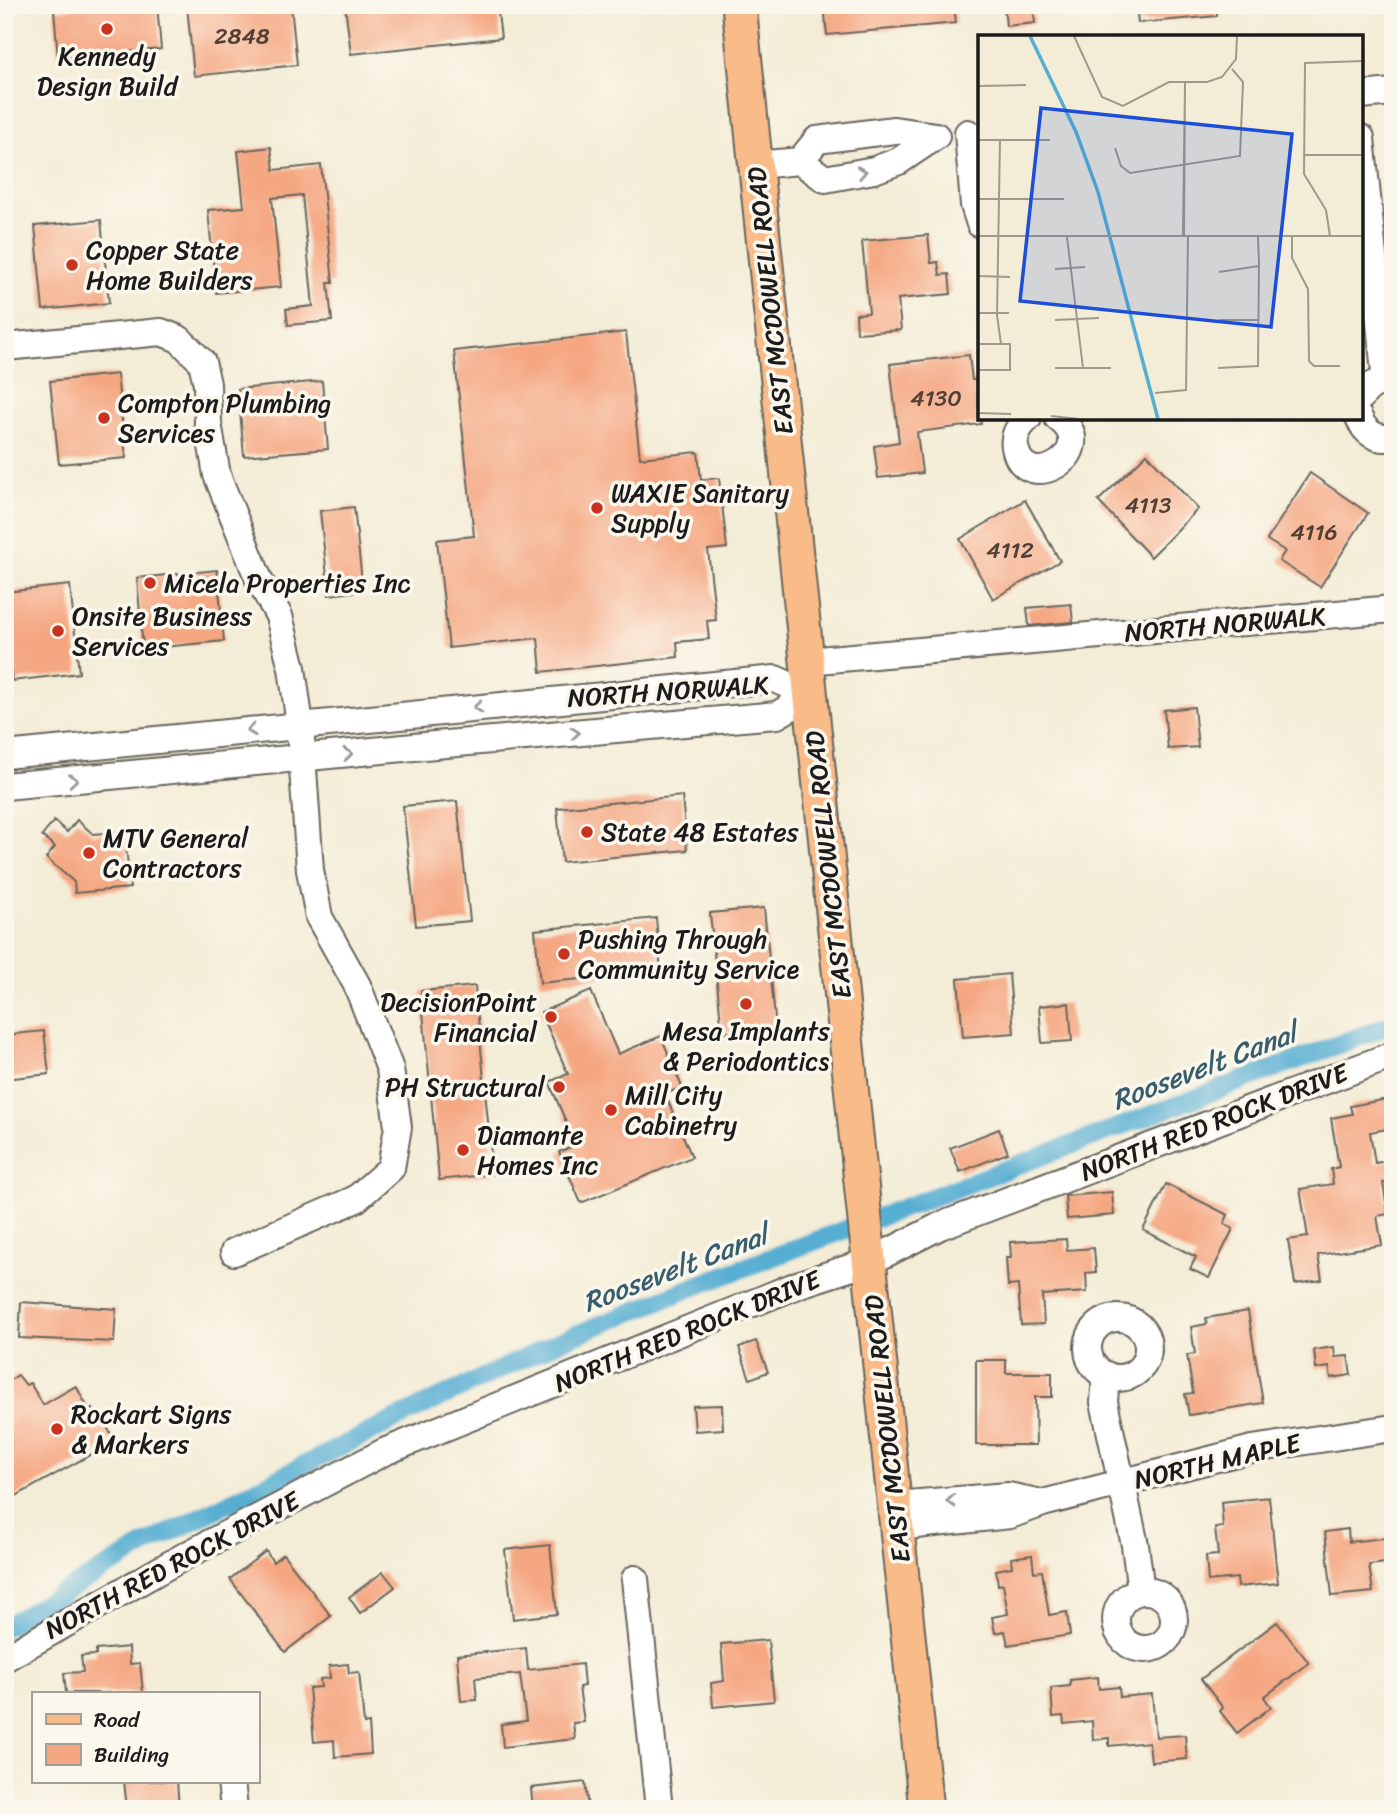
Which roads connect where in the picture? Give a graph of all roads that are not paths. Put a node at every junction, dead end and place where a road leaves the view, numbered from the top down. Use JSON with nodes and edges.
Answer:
{"nodes":[{"id":1,"x":739,"y":5,"type":"edge"},
{"id":2,"x":1393,"y":92,"type":"edge"},
{"id":3,"x":1363,"y":95,"type":"edge"},
{"id":4,"x":974,"y":133,"type":"edge"},
{"id":5,"x":936,"y":136,"type":"junction"},
{"id":6,"x":1363,"y":155,"type":"edge"},
{"id":7,"x":800,"y":161,"type":"junction"},
{"id":8,"x":755,"y":165,"type":"junction"},
{"id":9,"x":978,"y":218,"type":"edge"},
{"id":10,"x":5,"y":347,"type":"edge"},
{"id":11,"x":1390,"y":382,"type":"edge"},
{"id":12,"x":1363,"y":395,"type":"edge"},
{"id":13,"x":1026,"y":420,"type":"edge"},
{"id":14,"x":1060,"y":420,"type":"edge"},
{"id":15,"x":1360,"y":420,"type":"edge"},
{"id":16,"x":1393,"y":437,"type":"edge"},
{"id":17,"x":1393,"y":609,"type":"edge"},
{"id":18,"x":807,"y":661,"type":"junction"},
{"id":19,"x":811,"y":695,"type":"junction"},
{"id":20,"x":301,"y":742,"type":"junction"},
{"id":21,"x":5,"y":755,"type":"edge"},
{"id":22,"x":5,"y":786,"type":"edge"},
{"id":23,"x":1393,"y":1055,"type":"edge"},
{"id":24,"x":234,"y":1252,"type":"dead end"},
{"id":25,"x":870,"y":1256,"type":"junction"},
{"id":26,"x":1106,"y":1375,"type":"dead end"},
{"id":27,"x":1393,"y":1428,"type":"edge"},
{"id":28,"x":1121,"y":1482,"type":"junction"},
{"id":29,"x":896,"y":1516,"type":"junction"},
{"id":30,"x":635,"y":1579,"type":"dead end"},
{"id":31,"x":1141,"y":1591,"type":"dead end"},
{"id":32,"x":5,"y":1658,"type":"edge"},
{"id":33,"x":231,"y":1783,"type":"edge"},
{"id":34,"x":234,"y":1809,"type":"edge"},
{"id":35,"x":659,"y":1809,"type":"edge"},
{"id":36,"x":926,"y":1809,"type":"edge"}],
"edges":[{"from":1,"to":8,"type":"main road","name":"EAST MCDOWELL ROAD"},
{"from":2,"to":3,"type":"street"},
{"from":4,"to":5,"type":"street"},
{"from":4,"to":9,"type":"street"},
{"from":5,"to":7,"type":"street"},
{"from":7,"to":5,"type":"street","one_way":true},
{"from":6,"to":11,"type":"street"},
{"from":7,"to":8,"type":"street"},
{"from":8,"to":18,"type":"main road","name":"EAST MCDOWELL ROAD"},
{"from":10,"to":20,"type":"street"},
{"from":11,"to":12,"type":"street"},
{"from":13,"to":14,"type":"street"},
{"from":15,"to":16,"type":"street"},
{"from":17,"to":18,"type":"street","name":"NORTH NORWALK"},
{"from":18,"to":19,"type":"main road","name":"EAST MCDOWELL ROAD"},
{"from":20,"to":19,"type":"street","name":"NORTH NORWALK","one_way":true},
{"from":19,"to":20,"type":"street","name":"NORTH NORWALK","one_way":true},
{"from":19,"to":25,"type":"main road","name":"EAST MCDOWELL ROAD"},
{"from":20,"to":21,"type":"street","name":"NORTH NORWALK","one_way":true},
{"from":22,"to":20,"type":"street","name":"NORTH NORWALK","one_way":true},
{"from":20,"to":24,"type":"street"},
{"from":23,"to":25,"type":"street","name":"NORTH RED ROCK DRIVE"},
{"from":25,"to":29,"type":"main road","name":"EAST MCDOWELL ROAD"},
{"from":25,"to":32,"type":"street","name":"NORTH RED ROCK DRIVE"},
{"from":26,"to":28,"type":"street"},
{"from":27,"to":28,"type":"street","name":"NORTH MAPLE"},
{"from":28,"to":29,"type":"street","name":"NORTH MAPLE"},
{"from":28,"to":31,"type":"street"},
{"from":29,"to":36,"type":"main road","name":"EAST MCDOWELL ROAD"},
{"from":30,"to":35,"type":"street"},
{"from":33,"to":34,"type":"street"}]}
